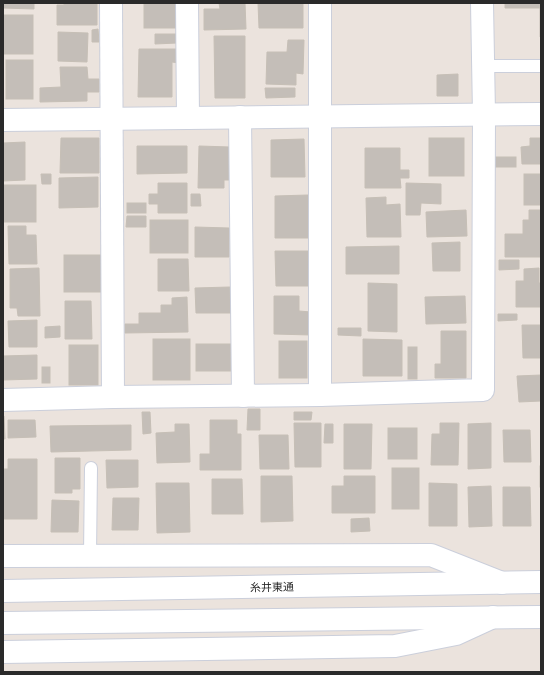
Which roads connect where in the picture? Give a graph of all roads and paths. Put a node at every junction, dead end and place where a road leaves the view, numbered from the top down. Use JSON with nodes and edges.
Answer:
{"nodes":[{"id":1,"x":111,"y":3,"type":"edge"},
{"id":2,"x":187,"y":3,"type":"edge"},
{"id":3,"x":320,"y":3,"type":"edge"},
{"id":4,"x":482,"y":3,"type":"edge"},
{"id":5,"x":483,"y":66,"type":"junction"},
{"id":6,"x":541,"y":66,"type":"edge"},
{"id":7,"x":484,"y":114,"type":"junction"},
{"id":8,"x":541,"y":114,"type":"edge"},
{"id":9,"x":320,"y":116,"type":"junction"},
{"id":10,"x":240,"y":117,"type":"junction"},
{"id":11,"x":112,"y":118,"type":"junction"},
{"id":12,"x":188,"y":118,"type":"junction"},
{"id":13,"x":3,"y":120,"type":"edge"},
{"id":14,"x":320,"y":395,"type":"junction"},
{"id":15,"x":243,"y":396,"type":"junction"},
{"id":16,"x":113,"y":397,"type":"junction"},
{"id":17,"x":3,"y":400,"type":"edge"},
{"id":18,"x":91,"y":468,"type":"dead end"},
{"id":19,"x":3,"y":556,"type":"edge"},
{"id":20,"x":90,"y":556,"type":"junction"},
{"id":21,"x":541,"y":582,"type":"edge"},
{"id":22,"x":502,"y":583,"type":"junction"},
{"id":23,"x":3,"y":591,"type":"edge"},
{"id":24,"x":493,"y":617,"type":"junction"},
{"id":25,"x":541,"y":617,"type":"edge"},
{"id":26,"x":3,"y":623,"type":"edge"},
{"id":27,"x":3,"y":652,"type":"edge"}],
"edges":[{"from":1,"to":11,"type":"street"},
{"from":2,"to":12,"type":"street"},
{"from":3,"to":9,"type":"street"},
{"from":4,"to":5,"type":"street"},
{"from":5,"to":6,"type":"lane"},
{"from":5,"to":7,"type":"street"},
{"from":7,"to":8,"type":"street"},
{"from":7,"to":9,"type":"street"},
{"from":7,"to":14,"type":"street"},
{"from":9,"to":10,"type":"street"},
{"from":9,"to":14,"type":"street"},
{"from":10,"to":12,"type":"street"},
{"from":10,"to":15,"type":"street"},
{"from":11,"to":12,"type":"street"},
{"from":11,"to":13,"type":"street"},
{"from":11,"to":16,"type":"street"},
{"from":14,"to":15,"type":"street"},
{"from":15,"to":16,"type":"street"},
{"from":16,"to":17,"type":"street"},
{"from":18,"to":20,"type":"lane"},
{"from":19,"to":20,"type":"street"},
{"from":20,"to":22,"type":"street"},
{"from":21,"to":22,"type":"street","name":"糸井東通"},
{"from":22,"to":23,"type":"street","name":"糸井東通"},
{"from":24,"to":25,"type":"street"},
{"from":24,"to":26,"type":"street"},
{"from":24,"to":27,"type":"street"}]}
